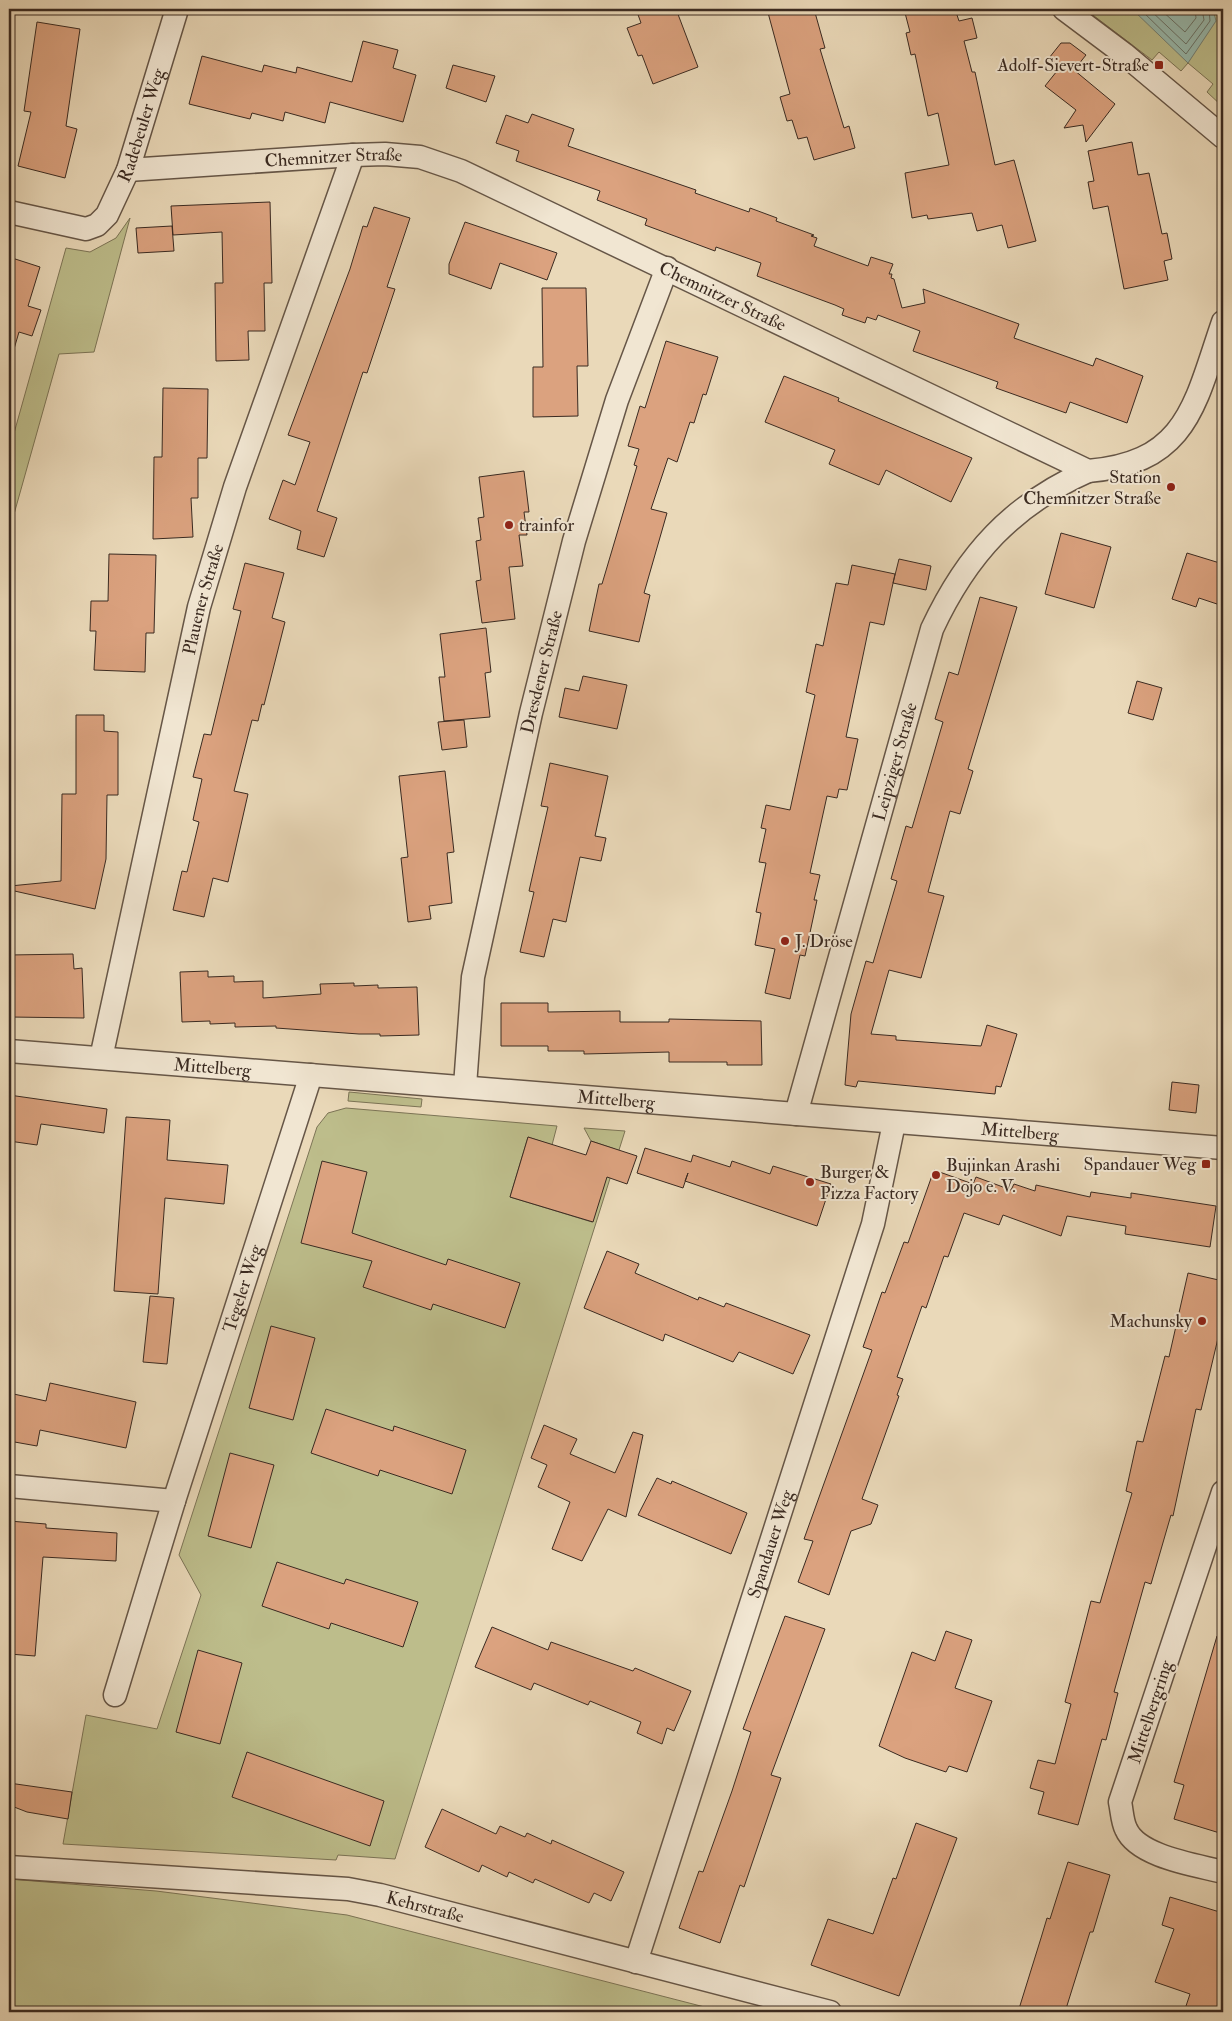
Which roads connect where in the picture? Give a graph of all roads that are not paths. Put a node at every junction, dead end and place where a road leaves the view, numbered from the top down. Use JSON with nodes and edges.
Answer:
{"nodes":[{"id":1,"x":177,"y":9,"type":"edge"},
{"id":2,"x":1064,"y":9,"type":"edge"},
{"id":3,"x":1223,"y":137,"type":"edge"},
{"id":4,"x":353,"y":155,"type":"junction"},
{"id":5,"x":128,"y":170,"type":"junction"},
{"id":6,"x":9,"y":212,"type":"edge"},
{"id":7,"x":667,"y":268,"type":"junction"},
{"id":8,"x":1223,"y":322,"type":"edge"},
{"id":9,"x":1088,"y":471,"type":"junction"},
{"id":10,"x":9,"y":1051,"type":"edge"},
{"id":11,"x":101,"y":1058,"type":"junction"},
{"id":12,"x":311,"y":1075,"type":"junction"},
{"id":13,"x":465,"y":1086,"type":"junction"},
{"id":14,"x":796,"y":1114,"type":"junction"},
{"id":15,"x":894,"y":1123,"type":"junction"},
{"id":16,"x":1223,"y":1148,"type":"edge"},
{"id":17,"x":9,"y":1486,"type":"edge"},
{"id":18,"x":1223,"y":1492,"type":"edge"},
{"id":19,"x":174,"y":1501,"type":"junction"},
{"id":20,"x":114,"y":1695,"type":"dead end"},
{"id":21,"x":9,"y":1867,"type":"edge"},
{"id":22,"x":1223,"y":1872,"type":"edge"},
{"id":23,"x":636,"y":1962,"type":"junction"},
{"id":24,"x":830,"y":2012,"type":"edge"}],
"edges":[{"from":1,"to":5,"type":"street","name":"Radebeuler Weg"},
{"from":2,"to":3,"type":"street"},
{"from":4,"to":5,"type":"street","name":"Chemnitzer Straße"},
{"from":4,"to":7,"type":"street","name":"Chemnitzer Straße"},
{"from":4,"to":11,"type":"street","name":"Plauener Straße"},
{"from":5,"to":6,"type":"street","name":"Radebeuler Weg"},
{"from":7,"to":9,"type":"street","name":"Chemnitzer Straße"},
{"from":7,"to":13,"type":"street","name":"Dresdener Straße"},
{"from":8,"to":9,"type":"street"},
{"from":9,"to":14,"type":"street","name":"Leipziger Straße"},
{"from":10,"to":11,"type":"street","name":"Mittelberg"},
{"from":11,"to":12,"type":"street","name":"Mittelberg"},
{"from":12,"to":13,"type":"street","name":"Mittelberg"},
{"from":12,"to":19,"type":"street","name":"Tegeler Weg"},
{"from":13,"to":14,"type":"street","name":"Mittelberg"},
{"from":14,"to":15,"type":"street","name":"Mittelberg"},
{"from":15,"to":16,"type":"street","name":"Mittelberg"},
{"from":15,"to":23,"type":"street","name":"Spandauer Weg"},
{"from":17,"to":19,"type":"street"},
{"from":18,"to":22,"type":"street","name":"Mittelbergring"},
{"from":19,"to":20,"type":"street","name":"Tegeler Weg"},
{"from":21,"to":23,"type":"street","name":"Kehrstraße"},
{"from":23,"to":24,"type":"street","name":"Kehrstraße"}]}
